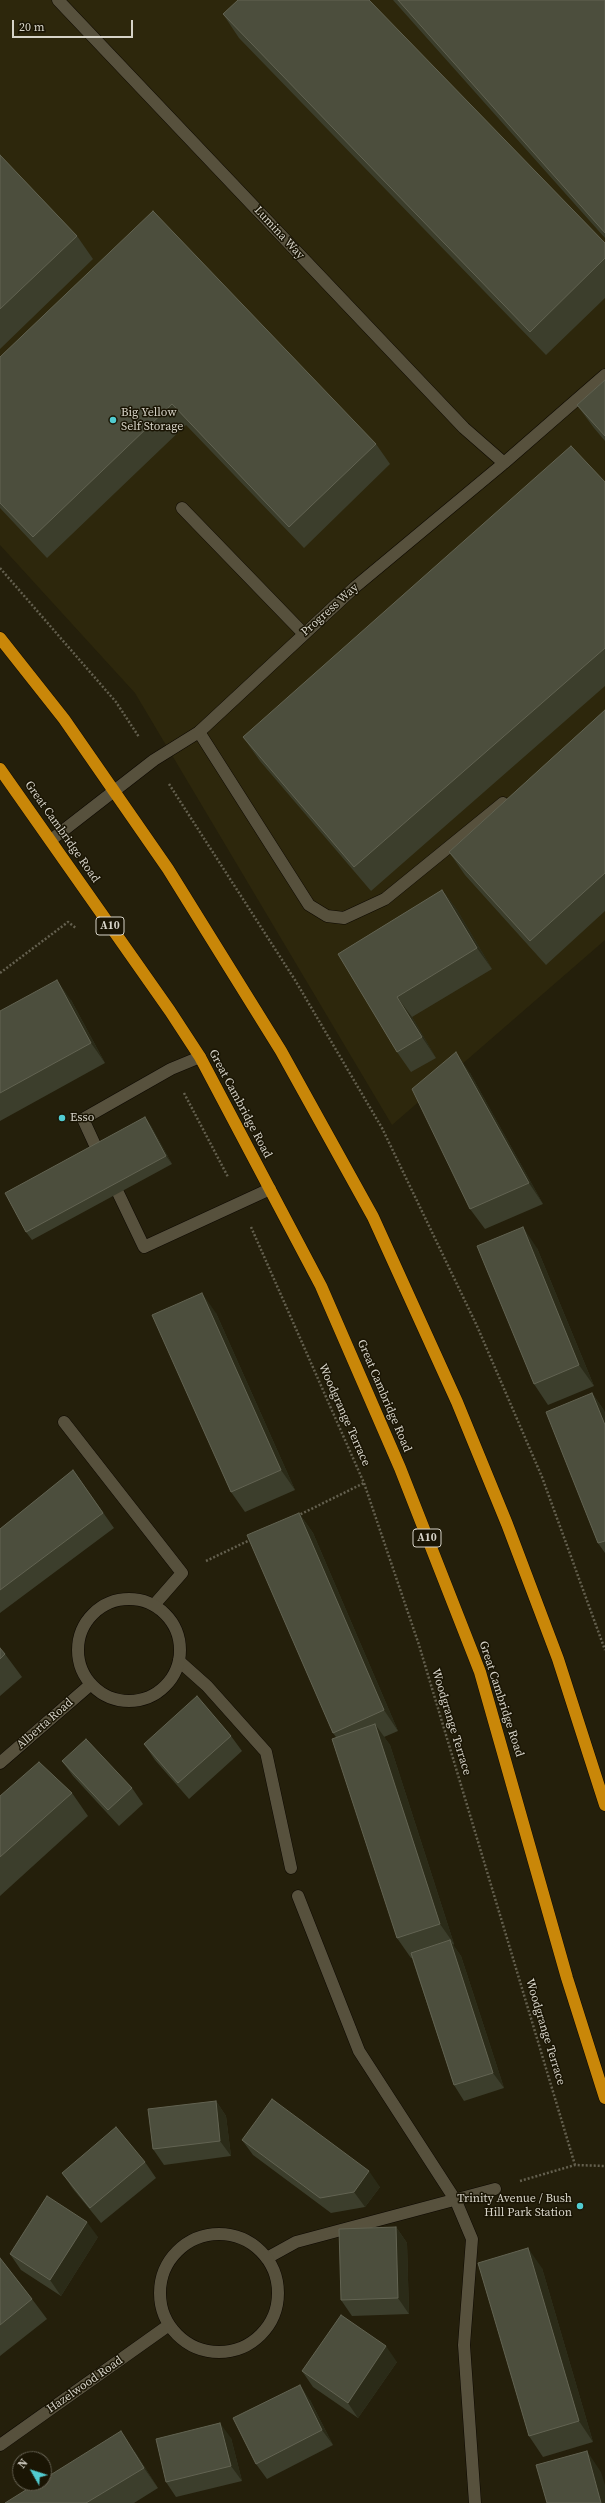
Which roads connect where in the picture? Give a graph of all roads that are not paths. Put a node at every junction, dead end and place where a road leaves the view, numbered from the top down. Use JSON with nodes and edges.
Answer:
{"nodes":[{"id":1,"x":58,"y":0,"type":"edge"},
{"id":2,"x":605,"y":375,"type":"edge"},
{"id":3,"x":504,"y":463,"type":"junction"},
{"id":4,"x":182,"y":508,"type":"dead end"},
{"id":5,"x":304,"y":634,"type":"junction"},
{"id":6,"x":0,"y":638,"type":"edge"},
{"id":7,"x":198,"y":732,"type":"junction"},
{"id":8,"x":0,"y":769,"type":"edge"},
{"id":9,"x":115,"y":790,"type":"junction"},
{"id":10,"x":513,"y":795,"type":"edge"},
{"id":11,"x":51,"y":840,"type":"junction"},
{"id":12,"x":200,"y":1057,"type":"junction"},
{"id":13,"x":270,"y":1189,"type":"junction"},
{"id":14,"x":64,"y":1422,"type":"dead end"},
{"id":15,"x":154,"y":1605,"type":"junction"},
{"id":16,"x":179,"y":1661,"type":"junction"},
{"id":17,"x":90,"y":1685,"type":"junction"},
{"id":18,"x":0,"y":1763,"type":"edge"},
{"id":19,"x":605,"y":1805,"type":"edge"},
{"id":20,"x":291,"y":1868,"type":"dead end"},
{"id":21,"x":298,"y":1896,"type":"dead end"},
{"id":22,"x":605,"y":2098,"type":"edge"},
{"id":23,"x":495,"y":2189,"type":"road end"},
{"id":24,"x":456,"y":2201,"type":"junction"},
{"id":25,"x":267,"y":2258,"type":"junction"},
{"id":26,"x":169,"y":2325,"type":"junction"},
{"id":27,"x":0,"y":2445,"type":"edge"},
{"id":28,"x":475,"y":2503,"type":"edge"}],
"edges":[{"from":1,"to":3,"type":"street","name":"Lumina Way"},
{"from":2,"to":3,"type":"street","name":"Progress Way"},
{"from":3,"to":5,"type":"street","name":"Progress Way"},
{"from":4,"to":5,"type":"street"},
{"from":5,"to":7,"type":"street","name":"Progress Way"},
{"from":6,"to":9,"type":"highway"},
{"from":7,"to":9,"type":"street","name":"Progress Way"},
{"from":7,"to":10,"type":"street"},
{"from":8,"to":11,"type":"highway","name":"Great Cambridge Road","number":"A10"},
{"from":9,"to":11,"type":"street","name":"Progress Way"},
{"from":9,"to":19,"type":"highway"},
{"from":11,"to":12,"type":"highway","name":"Great Cambridge Road","number":"A10"},
{"from":12,"to":13,"type":"highway","name":"Great Cambridge Road","number":"A10"},
{"from":12,"to":13,"type":"street"},
{"from":13,"to":22,"type":"highway","name":"Great Cambridge Road","number":"A10"},
{"from":14,"to":15,"type":"street"},
{"from":15,"to":16,"type":"street"},
{"from":15,"to":17,"type":"street"},
{"from":16,"to":17,"type":"street"},
{"from":16,"to":20,"type":"street"},
{"from":17,"to":18,"type":"street","name":"Alberta Road"},
{"from":21,"to":24,"type":"street"},
{"from":23,"to":24,"type":"street"},
{"from":24,"to":25,"type":"street"},
{"from":24,"to":28,"type":"street"},
{"from":25,"to":26,"type":"street"},
{"from":25,"to":26,"type":"street"},
{"from":26,"to":27,"type":"street","name":"Hazelwood Road"}]}
